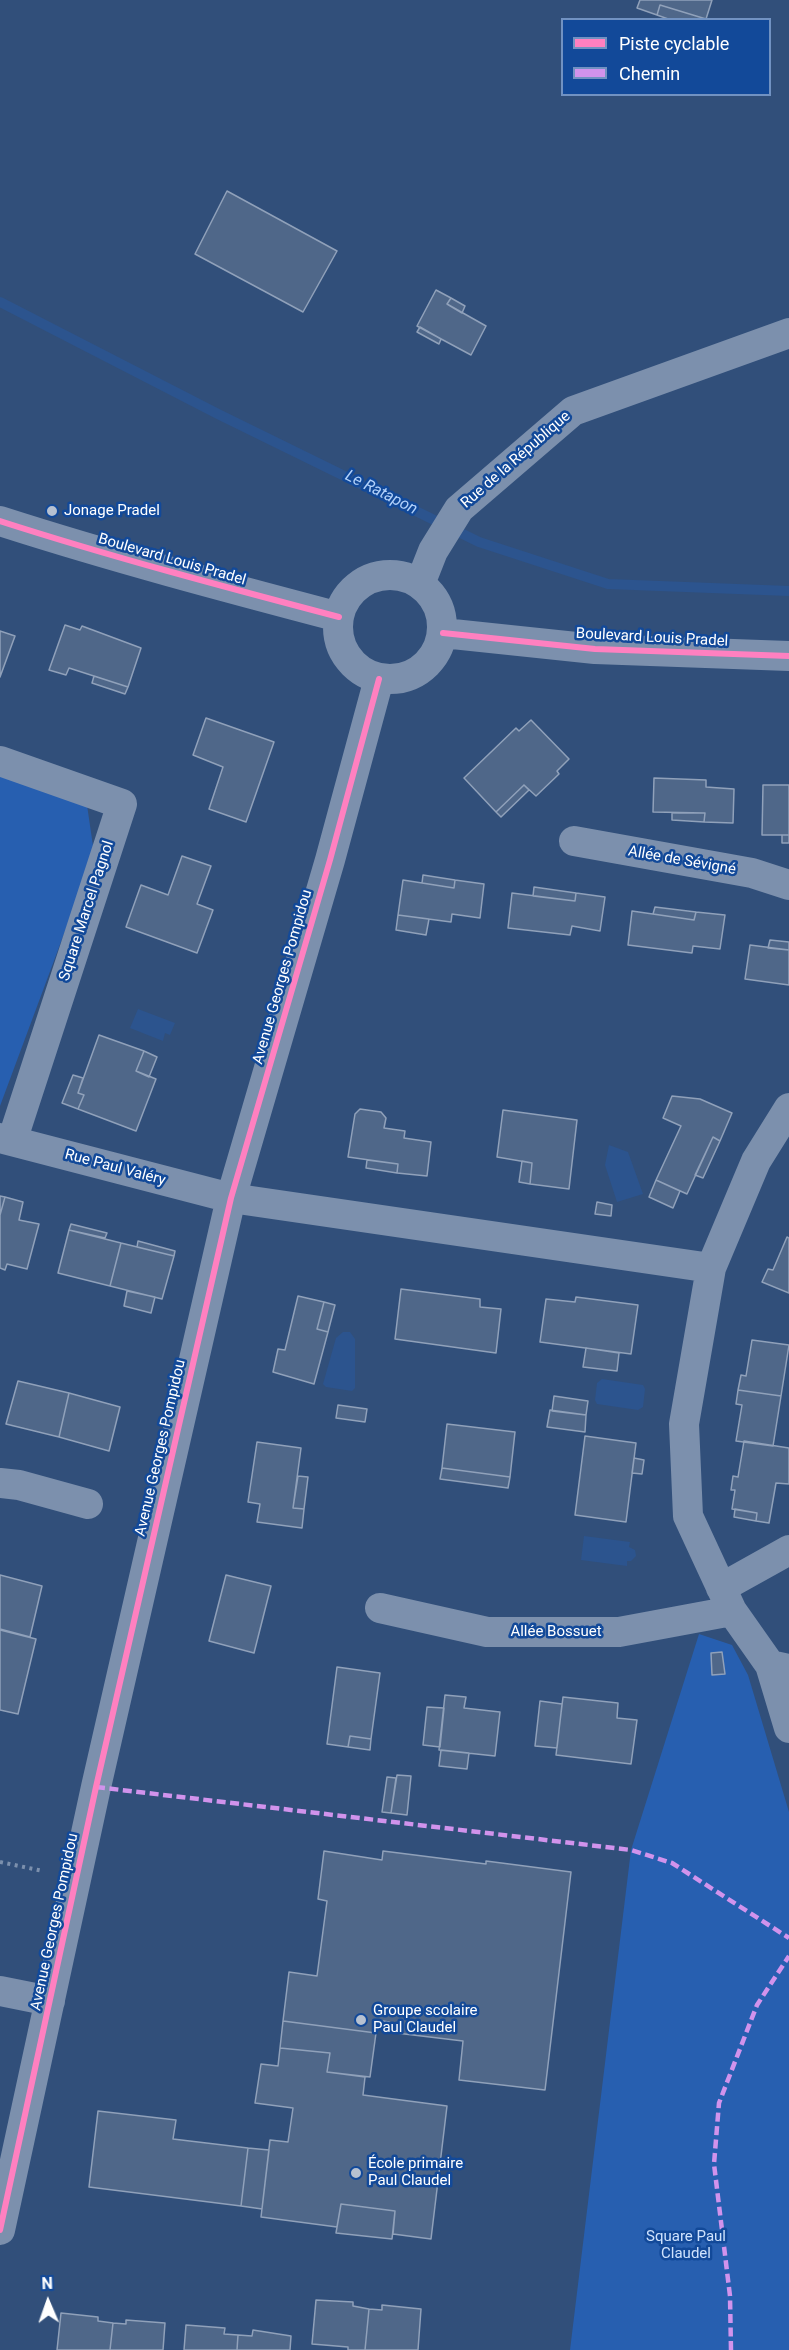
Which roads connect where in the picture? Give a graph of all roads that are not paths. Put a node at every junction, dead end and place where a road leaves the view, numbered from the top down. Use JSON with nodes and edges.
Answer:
{"nodes":[{"id":1,"x":789,"y":333,"type":"edge"},
{"id":2,"x":0,"y":521,"type":"edge"},
{"id":3,"x":420,"y":584,"type":"junction"},
{"id":4,"x":339,"y":617,"type":"junction"},
{"id":5,"x":442,"y":633,"type":"junction"},
{"id":6,"x":789,"y":656,"type":"edge"},
{"id":7,"x":379,"y":679,"type":"junction"},
{"id":8,"x":0,"y":761,"type":"edge"},
{"id":9,"x":574,"y":841,"type":"dead end"},
{"id":10,"x":789,"y":885,"type":"edge"},
{"id":11,"x":789,"y":1108,"type":"edge"},
{"id":12,"x":6,"y":1140,"type":"edge"},
{"id":13,"x":231,"y":1198,"type":"junction"},
{"id":14,"x":711,"y":1268,"type":"junction"},
{"id":15,"x":0,"y":1483,"type":"edge"},
{"id":16,"x":88,"y":1504,"type":"dead end"},
{"id":17,"x":789,"y":1550,"type":"edge"},
{"id":18,"x":726,"y":1600,"type":"junction"},
{"id":19,"x":380,"y":1608,"type":"dead end"},
{"id":20,"x":780,"y":1667,"type":"edge"},
{"id":21,"x":789,"y":1728,"type":"edge"},
{"id":22,"x":0,"y":1991,"type":"edge"},
{"id":23,"x":50,"y":2001,"type":"junction"},
{"id":24,"x":0,"y":2230,"type":"edge"}],
"edges":[{"from":1,"to":3,"type":"street","name":"Rue de la République"},
{"from":2,"to":4,"type":"street","name":"Boulevard Louis Pradel"},
{"from":3,"to":4,"type":"street"},
{"from":3,"to":5,"type":"street"},
{"from":4,"to":7,"type":"street"},
{"from":5,"to":6,"type":"street","name":"Boulevard Louis Pradel"},
{"from":5,"to":7,"type":"street"},
{"from":7,"to":13,"type":"street","name":"Avenue Georges Pompidou"},
{"from":8,"to":12,"type":"street","name":"Square Marcel Pagnol"},
{"from":9,"to":10,"type":"street","name":"Allée de Sévigné"},
{"from":11,"to":14,"type":"street"},
{"from":12,"to":13,"type":"street","name":"Rue Paul Valéry"},
{"from":13,"to":14,"type":"street","name":"Rue Paul Valéry"},
{"from":13,"to":23,"type":"street","name":"Avenue Georges Pompidou"},
{"from":14,"to":18,"type":"street"},
{"from":15,"to":16,"type":"street"},
{"from":17,"to":18,"type":"street","name":"Allée Bossuet"},
{"from":18,"to":19,"type":"street","name":"Allée Bossuet"},
{"from":18,"to":20,"type":"street"},
{"from":20,"to":21,"type":"street"},
{"from":22,"to":23,"type":"street","name":"Avenue Georges Pompidou"},
{"from":23,"to":24,"type":"street","name":"Avenue Georges Pompidou"}]}
